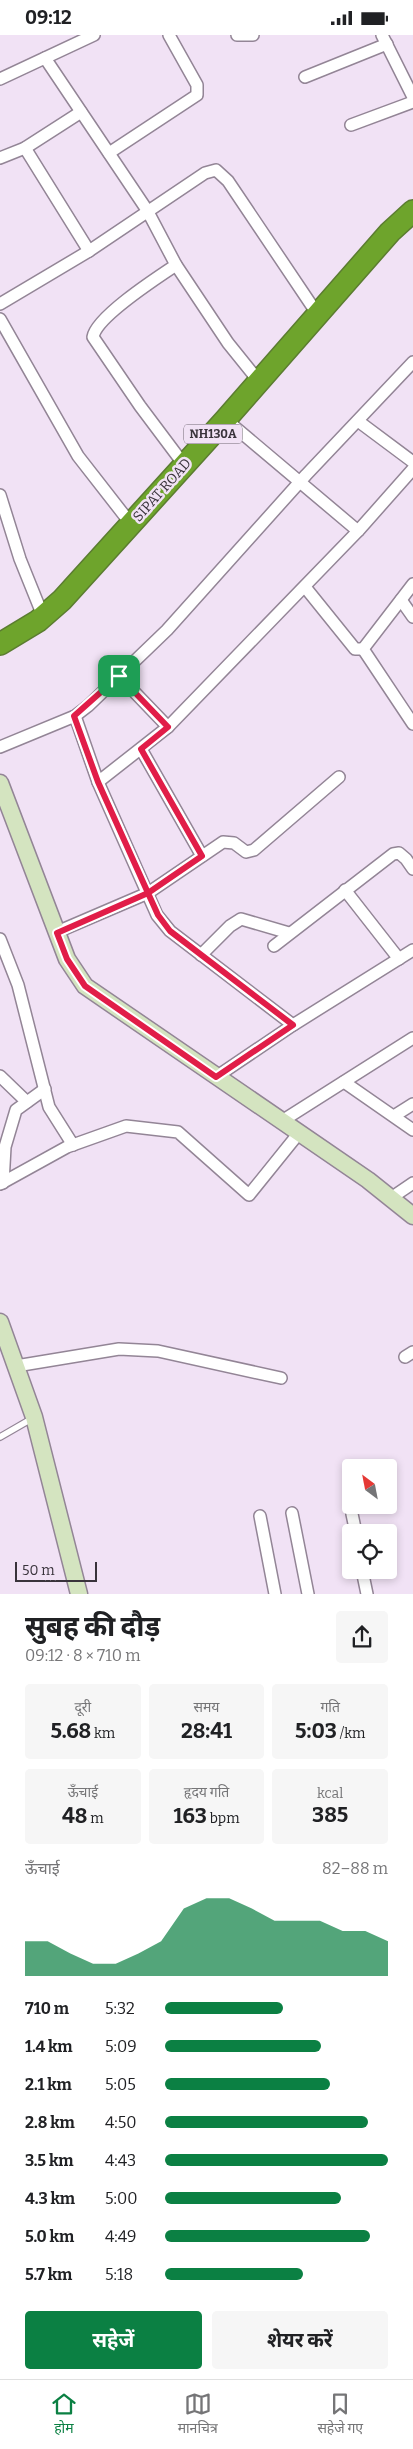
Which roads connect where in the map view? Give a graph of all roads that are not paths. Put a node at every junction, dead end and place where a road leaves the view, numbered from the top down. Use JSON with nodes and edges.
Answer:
{"nodes":[{"id":1,"x":94,"y":35,"type":"edge"},
{"id":2,"x":170,"y":35,"type":"edge"},
{"id":3,"x":238,"y":35,"type":"edge"},
{"id":4,"x":252,"y":35,"type":"edge"},
{"id":5,"x":385,"y":40,"type":"edge"},
{"id":6,"x":45,"y":58,"type":"junction"},
{"id":7,"x":1,"y":77,"type":"edge"},
{"id":8,"x":305,"y":77,"type":"dead end"},
{"id":9,"x":413,"y":97,"type":"edge"},
{"id":10,"x":413,"y":102,"type":"edge"},
{"id":11,"x":81,"y":112,"type":"junction"},
{"id":12,"x":352,"y":125,"type":"dead end"},
{"id":13,"x":25,"y":148,"type":"junction"},
{"id":14,"x":108,"y":153,"type":"junction"},
{"id":15,"x":0,"y":158,"type":"edge"},
{"id":16,"x":413,"y":200,"type":"edge"},
{"id":17,"x":147,"y":210,"type":"junction"},
{"id":18,"x":413,"y":211,"type":"edge"},
{"id":19,"x":89,"y":251,"type":"junction"},
{"id":20,"x":176,"y":265,"type":"junction"},
{"id":21,"x":0,"y":304,"type":"edge"},
{"id":22,"x":312,"y":306,"type":"junction"},
{"id":23,"x":0,"y":319,"type":"edge"},
{"id":24,"x":413,"y":362,"type":"edge"},
{"id":25,"x":254,"y":374,"type":"junction"},
{"id":26,"x":222,"y":417,"type":"junction"},
{"id":27,"x":358,"y":421,"type":"junction"},
{"id":28,"x":179,"y":458,"type":"junction"},
{"id":29,"x":413,"y":462,"type":"edge"},
{"id":30,"x":413,"y":469,"type":"edge"},
{"id":31,"x":300,"y":483,"type":"junction"},
{"id":32,"x":0,"y":495,"type":"edge"},
{"id":33,"x":124,"y":515,"type":"junction"},
{"id":34,"x":358,"y":531,"type":"junction"},
{"id":35,"x":413,"y":584,"type":"edge"},
{"id":36,"x":305,"y":587,"type":"junction"},
{"id":37,"x":401,"y":600,"type":"junction"},
{"id":38,"x":41,"y":611,"type":"junction"},
{"id":39,"x":413,"y":617,"type":"edge"},
{"id":40,"x":0,"y":631,"type":"edge"},
{"id":41,"x":0,"y":644,"type":"edge"},
{"id":42,"x":363,"y":649,"type":"junction"},
{"id":43,"x":119,"y":676,"type":"junction"},
{"id":44,"x":74,"y":716,"type":"junction"},
{"id":45,"x":413,"y":724,"type":"edge"},
{"id":46,"x":168,"y":727,"type":"junction"},
{"id":47,"x":0,"y":747,"type":"edge"},
{"id":48,"x":141,"y":749,"type":"junction"},
{"id":49,"x":339,"y":777,"type":"dead end"},
{"id":50,"x":98,"y":782,"type":"junction"},
{"id":51,"x":0,"y":783,"type":"edge"},
{"id":52,"x":202,"y":856,"type":"junction"},
{"id":53,"x":413,"y":869,"type":"edge"},
{"id":54,"x":345,"y":890,"type":"junction"},
{"id":55,"x":148,"y":893,"type":"junction"},
{"id":56,"x":57,"y":933,"type":"junction"},
{"id":57,"x":289,"y":933,"type":"junction"},
{"id":58,"x":0,"y":939,"type":"edge"},
{"id":59,"x":274,"y":946,"type":"dead end"},
{"id":60,"x":413,"y":950,"type":"edge"},
{"id":61,"x":201,"y":955,"type":"junction"},
{"id":62,"x":399,"y":959,"type":"junction"},
{"id":63,"x":293,"y":1025,"type":"junction"},
{"id":64,"x":413,"y":1039,"type":"edge"},
{"id":65,"x":0,"y":1076,"type":"edge"},
{"id":66,"x":216,"y":1077,"type":"junction"},
{"id":67,"x":344,"y":1082,"type":"junction"},
{"id":68,"x":45,"y":1089,"type":"junction"},
{"id":69,"x":27,"y":1102,"type":"junction"},
{"id":70,"x":413,"y":1104,"type":"edge"},
{"id":71,"x":394,"y":1116,"type":"junction"},
{"id":72,"x":282,"y":1121,"type":"junction"},
{"id":73,"x":413,"y":1130,"type":"edge"},
{"id":74,"x":299,"y":1133,"type":"junction"},
{"id":75,"x":3,"y":1140,"type":"edge"},
{"id":76,"x":73,"y":1145,"type":"junction"},
{"id":77,"x":413,"y":1183,"type":"edge"},
{"id":78,"x":1,"y":1184,"type":"edge"},
{"id":79,"x":391,"y":1198,"type":"junction"},
{"id":80,"x":413,"y":1216,"type":"edge"},
{"id":81,"x":0,"y":1322,"type":"edge"},
{"id":82,"x":16,"y":1367,"type":"junction"},
{"id":83,"x":281,"y":1378,"type":"dead end"},
{"id":84,"x":34,"y":1417,"type":"junction"},
{"id":85,"x":0,"y":1437,"type":"edge"},
{"id":86,"x":292,"y":1513,"type":"dead end"},
{"id":87,"x":352,"y":1514,"type":"dead end"},
{"id":88,"x":260,"y":1516,"type":"dead end"},
{"id":89,"x":354,"y":1524,"type":"edge"},
{"id":90,"x":364,"y":1579,"type":"edge"},
{"id":91,"x":79,"y":1594,"type":"edge"},
{"id":92,"x":275,"y":1594,"type":"edge"},
{"id":93,"x":308,"y":1594,"type":"edge"},
{"id":94,"x":367,"y":1594,"type":"edge"}],
"edges":[{"from":1,"to":6,"type":"street"},
{"from":2,"to":14,"type":"street"},
{"from":3,"to":4,"type":"street"},
{"from":5,"to":8,"type":"street"},
{"from":5,"to":9,"type":"street"},
{"from":6,"to":7,"type":"street"},
{"from":6,"to":11,"type":"street"},
{"from":10,"to":12,"type":"street"},
{"from":11,"to":13,"type":"street"},
{"from":11,"to":14,"type":"street"},
{"from":13,"to":15,"type":"street"},
{"from":13,"to":19,"type":"street"},
{"from":14,"to":17,"type":"street"},
{"from":16,"to":22,"type":"highway","name":"SIPAT ROAD","number":"NH130A"},
{"from":17,"to":19,"type":"street"},
{"from":17,"to":20,"type":"street"},
{"from":17,"to":22,"type":"street"},
{"from":18,"to":26,"type":"highway","name":"SIPAT ROAD","number":"NH130A"},
{"from":19,"to":21,"type":"street"},
{"from":20,"to":25,"type":"street"},
{"from":20,"to":28,"type":"street"},
{"from":22,"to":25,"type":"highway","name":"SIPAT ROAD","number":"NH130A"},
{"from":23,"to":33,"type":"street"},
{"from":24,"to":27,"type":"street"},
{"from":25,"to":26,"type":"highway","name":"SIPAT ROAD","number":"NH130A"},
{"from":26,"to":28,"type":"highway","name":"SIPAT ROAD","number":"NH130A"},
{"from":26,"to":31,"type":"street"},
{"from":26,"to":38,"type":"highway","name":"SIPAT ROAD","number":"NH130A"},
{"from":27,"to":29,"type":"street"},
{"from":27,"to":31,"type":"street"},
{"from":28,"to":33,"type":"highway","name":"SIPAT ROAD","number":"NH130A"},
{"from":30,"to":34,"type":"street"},
{"from":31,"to":34,"type":"street"},
{"from":31,"to":43,"type":"street"},
{"from":32,"to":38,"type":"street"},
{"from":33,"to":38,"type":"highway","name":"SIPAT ROAD","number":"NH130A"},
{"from":34,"to":36,"type":"street"},
{"from":35,"to":37,"type":"street"},
{"from":36,"to":42,"type":"street"},
{"from":36,"to":46,"type":"street"},
{"from":37,"to":39,"type":"street"},
{"from":37,"to":42,"type":"street"},
{"from":38,"to":40,"type":"highway","name":"SIPAT ROAD","number":"NH130A"},
{"from":38,"to":41,"type":"highway","name":"SIPAT ROAD","number":"NH130A"},
{"from":42,"to":45,"type":"street"},
{"from":43,"to":44,"type":"street"},
{"from":43,"to":46,"type":"street"},
{"from":44,"to":47,"type":"street"},
{"from":44,"to":50,"type":"street"},
{"from":46,"to":48,"type":"street"},
{"from":48,"to":50,"type":"street"},
{"from":48,"to":52,"type":"street"},
{"from":49,"to":52,"type":"street"},
{"from":50,"to":55,"type":"street"},
{"from":51,"to":56,"type":"street"},
{"from":52,"to":55,"type":"street"},
{"from":53,"to":54,"type":"street"},
{"from":54,"to":57,"type":"street"},
{"from":54,"to":62,"type":"street"},
{"from":55,"to":56,"type":"street"},
{"from":55,"to":61,"type":"street"},
{"from":56,"to":66,"type":"street"},
{"from":57,"to":59,"type":"street"},
{"from":57,"to":61,"type":"street"},
{"from":58,"to":68,"type":"street"},
{"from":60,"to":62,"type":"street"},
{"from":61,"to":63,"type":"street"},
{"from":62,"to":63,"type":"street"},
{"from":63,"to":66,"type":"street"},
{"from":64,"to":67,"type":"street"},
{"from":65,"to":69,"type":"street"},
{"from":66,"to":72,"type":"street"},
{"from":67,"to":71,"type":"street"},
{"from":67,"to":72,"type":"street"},
{"from":68,"to":69,"type":"street"},
{"from":68,"to":76,"type":"street"},
{"from":69,"to":75,"type":"street"},
{"from":70,"to":71,"type":"street"},
{"from":71,"to":73,"type":"street"},
{"from":72,"to":74,"type":"street"},
{"from":74,"to":76,"type":"street"},
{"from":74,"to":79,"type":"street"},
{"from":75,"to":78,"type":"street"},
{"from":76,"to":78,"type":"street"},
{"from":77,"to":79,"type":"street"},
{"from":79,"to":80,"type":"street"},
{"from":81,"to":82,"type":"street"},
{"from":82,"to":83,"type":"street"},
{"from":82,"to":84,"type":"street"},
{"from":84,"to":85,"type":"lane"},
{"from":84,"to":91,"type":"street"},
{"from":86,"to":93,"type":"street"},
{"from":87,"to":89,"type":"street"},
{"from":88,"to":92,"type":"street"},
{"from":90,"to":94,"type":"street"}]}
